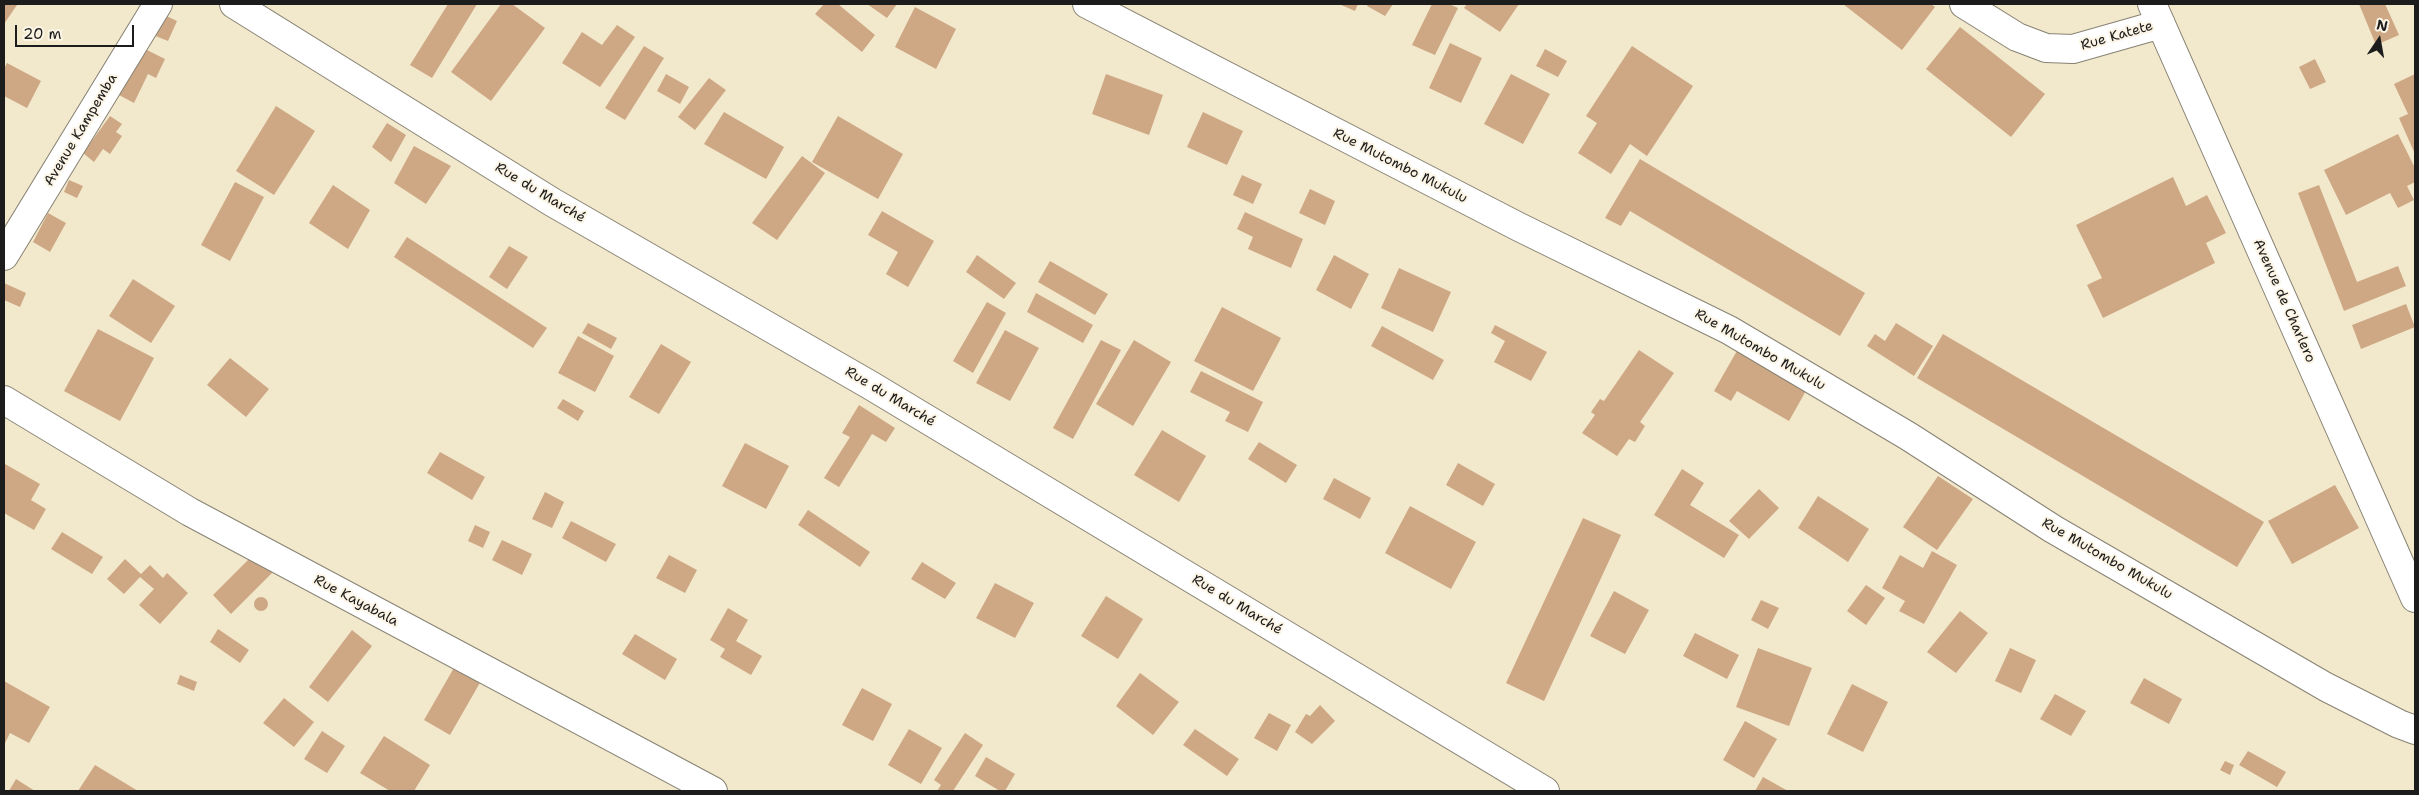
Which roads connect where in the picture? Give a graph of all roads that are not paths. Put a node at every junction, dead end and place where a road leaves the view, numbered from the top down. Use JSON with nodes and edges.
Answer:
{"nodes":[{"id":1,"x":158,"y":4,"type":"edge"},
{"id":2,"x":234,"y":4,"type":"edge"},
{"id":3,"x":1087,"y":4,"type":"edge"},
{"id":4,"x":1964,"y":4,"type":"edge"},
{"id":5,"x":2156,"y":14,"type":"edge"},
{"id":6,"x":4,"y":256,"type":"edge"},
{"id":7,"x":4,"y":400,"type":"edge"},
{"id":8,"x":2415,"y":598,"type":"edge"},
{"id":9,"x":2415,"y":730,"type":"edge"},
{"id":10,"x":714,"y":791,"type":"edge"},
{"id":11,"x":1545,"y":791,"type":"edge"}],
"edges":[{"from":1,"to":6,"type":"street","name":"Avenue Kampemba"},
{"from":2,"to":11,"type":"street","name":"Rue du Marché"},
{"from":3,"to":9,"type":"street","name":"Rue Mutombo Mukulu"},
{"from":4,"to":5,"type":"street","name":"Rue Katete"},
{"from":5,"to":8,"type":"street","name":"Avenue de Charlero"},
{"from":7,"to":10,"type":"street","name":"Rue Kayabala"}]}
